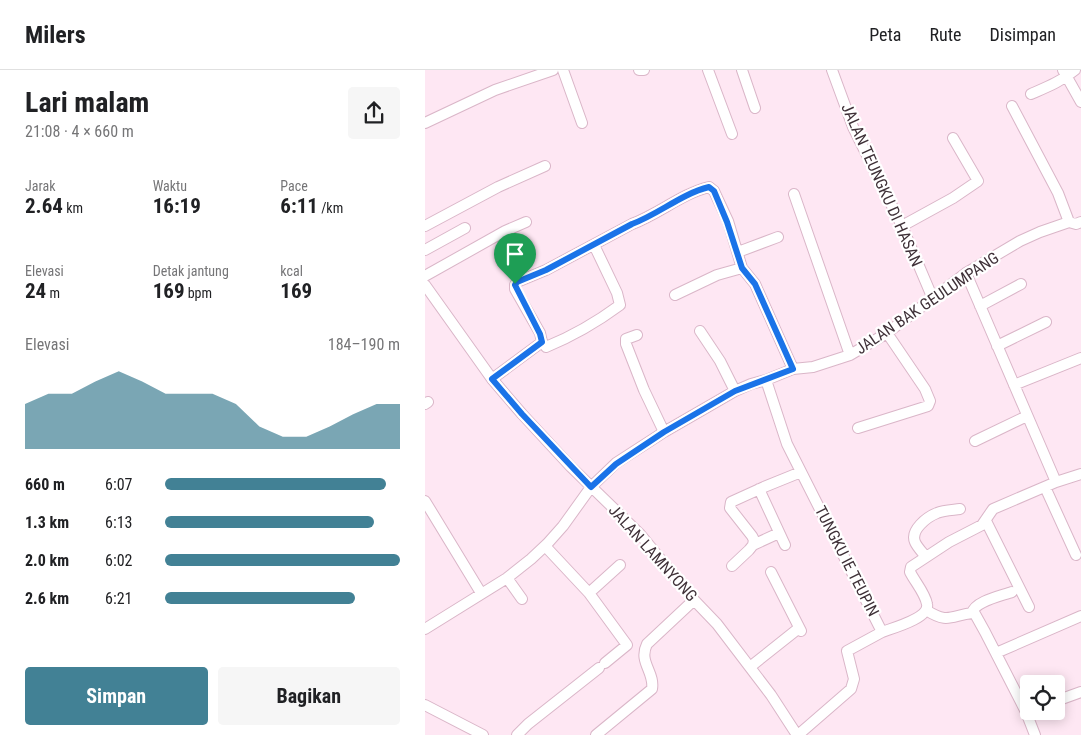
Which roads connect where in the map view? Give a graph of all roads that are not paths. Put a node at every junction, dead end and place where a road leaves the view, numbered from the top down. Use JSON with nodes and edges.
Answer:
{"nodes":[{"id":1,"x":553,"y":70,"type":"edge"},
{"id":2,"x":563,"y":70,"type":"edge"},
{"id":3,"x":639,"y":70,"type":"edge"},
{"id":4,"x":644,"y":70,"type":"edge"},
{"id":5,"x":708,"y":70,"type":"edge"},
{"id":6,"x":742,"y":70,"type":"edge"},
{"id":7,"x":832,"y":70,"type":"edge"},
{"id":8,"x":1075,"y":70,"type":"edge"},
{"id":9,"x":523,"y":74,"type":"edge"},
{"id":10,"x":1065,"y":74,"type":"edge"},
{"id":11,"x":1031,"y":94,"type":"dead end"},
{"id":12,"x":1081,"y":102,"type":"edge"},
{"id":13,"x":1012,"y":106,"type":"dead end"},
{"id":14,"x":755,"y":108,"type":"dead end"},
{"id":15,"x":425,"y":123,"type":"edge"},
{"id":16,"x":582,"y":123,"type":"dead end"},
{"id":17,"x":732,"y":134,"type":"dead end"},
{"id":18,"x":953,"y":138,"type":"dead end"},
{"id":19,"x":545,"y":166,"type":"dead end"},
{"id":20,"x":794,"y":194,"type":"dead end"},
{"id":21,"x":526,"y":222,"type":"dead end"},
{"id":22,"x":1077,"y":225,"type":"edge"},
{"id":23,"x":425,"y":226,"type":"edge"},
{"id":24,"x":902,"y":226,"type":"junction"},
{"id":25,"x":465,"y":228,"type":"dead end"},
{"id":26,"x":778,"y":237,"type":"dead end"},
{"id":27,"x":594,"y":245,"type":"junction"},
{"id":28,"x":425,"y":250,"type":"edge"},
{"id":29,"x":739,"y":252,"type":"junction"},
{"id":30,"x":742,"y":268,"type":"junction"},
{"id":31,"x":966,"y":273,"type":"junction"},
{"id":32,"x":425,"y":276,"type":"edge"},
{"id":33,"x":1021,"y":284,"type":"dead end"},
{"id":34,"x":425,"y":285,"type":"edge"},
{"id":35,"x":675,"y":295,"type":"dead end"},
{"id":36,"x":933,"y":299,"type":"junction"},
{"id":37,"x":980,"y":306,"type":"junction"},
{"id":38,"x":1046,"y":322,"type":"dead end"},
{"id":39,"x":700,"y":330,"type":"dead end"},
{"id":40,"x":887,"y":333,"type":"junction"},
{"id":41,"x":637,"y":335,"type":"dead end"},
{"id":42,"x":542,"y":342,"type":"junction"},
{"id":43,"x":997,"y":346,"type":"junction"},
{"id":44,"x":850,"y":355,"type":"junction"},
{"id":45,"x":1081,"y":358,"type":"edge"},
{"id":46,"x":793,"y":369,"type":"junction"},
{"id":47,"x":492,"y":379,"type":"junction"},
{"id":48,"x":766,"y":380,"type":"junction"},
{"id":49,"x":1014,"y":385,"type":"junction"},
{"id":50,"x":735,"y":391,"type":"junction"},
{"id":51,"x":1027,"y":416,"type":"junction"},
{"id":52,"x":858,"y":428,"type":"dead end"},
{"id":53,"x":664,"y":432,"type":"junction"},
{"id":54,"x":975,"y":441,"type":"dead end"},
{"id":55,"x":801,"y":472,"type":"junction"},
{"id":56,"x":1081,"y":474,"type":"edge"},
{"id":57,"x":1056,"y":482,"type":"junction"},
{"id":58,"x":1045,"y":486,"type":"junction"},
{"id":59,"x":591,"y":487,"type":"junction"},
{"id":60,"x":759,"y":489,"type":"junction"},
{"id":61,"x":425,"y":501,"type":"edge"},
{"id":62,"x":960,"y":509,"type":"dead end"},
{"id":63,"x":986,"y":521,"type":"junction"},
{"id":64,"x":779,"y":533,"type":"junction"},
{"id":65,"x":753,"y":545,"type":"junction"},
{"id":66,"x":785,"y":545,"type":"dead end"},
{"id":67,"x":545,"y":546,"type":"junction"},
{"id":68,"x":1076,"y":555,"type":"dead end"},
{"id":69,"x":926,"y":557,"type":"junction"},
{"id":70,"x":620,"y":566,"type":"dead end"},
{"id":71,"x":732,"y":566,"type":"dead end"},
{"id":72,"x":771,"y":572,"type":"dead end"},
{"id":73,"x":507,"y":578,"type":"junction"},
{"id":74,"x":1012,"y":592,"type":"dead end"},
{"id":75,"x":481,"y":593,"type":"junction"},
{"id":76,"x":589,"y":593,"type":"junction"},
{"id":77,"x":523,"y":599,"type":"dead end"},
{"id":78,"x":694,"y":600,"type":"junction"},
{"id":79,"x":1029,"y":607,"type":"dead end"},
{"id":80,"x":926,"y":610,"type":"junction"},
{"id":81,"x":973,"y":613,"type":"junction"},
{"id":82,"x":1081,"y":616,"type":"edge"},
{"id":83,"x":425,"y":629,"type":"edge"},
{"id":84,"x":882,"y":632,"type":"junction"},
{"id":85,"x":996,"y":653,"type":"junction"},
{"id":86,"x":750,"y":667,"type":"junction"},
{"id":87,"x":1081,"y":692,"type":"edge"},
{"id":88,"x":1020,"y":698,"type":"edge"},
{"id":89,"x":1065,"y":698,"type":"edge"},
{"id":90,"x":425,"y":704,"type":"edge"},
{"id":91,"x":1030,"y":720,"type":"edge"},
{"id":92,"x":483,"y":735,"type":"edge"},
{"id":93,"x":517,"y":735,"type":"edge"},
{"id":94,"x":596,"y":735,"type":"edge"},
{"id":95,"x":798,"y":735,"type":"edge"},
{"id":96,"x":1035,"y":735,"type":"edge"}],
"edges":[{"from":1,"to":9,"type":"street"},
{"from":2,"to":16,"type":"street"},
{"from":3,"to":4,"type":"street"},
{"from":5,"to":17,"type":"street"},
{"from":6,"to":14,"type":"street"},
{"from":7,"to":24,"type":"street","name":"JALAN TEUNGKU DI HASAN"},
{"from":8,"to":10,"type":"street"},
{"from":9,"to":15,"type":"street"},
{"from":10,"to":11,"type":"street"},
{"from":10,"to":12,"type":"street"},
{"from":13,"to":22,"type":"street"},
{"from":18,"to":24,"type":"street"},
{"from":19,"to":23,"type":"street"},
{"from":20,"to":44,"type":"street"},
{"from":21,"to":32,"type":"street"},
{"from":22,"to":31,"type":"street","name":"JALAN BAK GEULUMPANG"},
{"from":24,"to":36,"type":"street","name":"JALAN TEUNGKU DI HASAN"},
{"from":25,"to":28,"type":"street"},
{"from":26,"to":29,"type":"street"},
{"from":27,"to":29,"type":"street"},
{"from":27,"to":42,"type":"street"},
{"from":27,"to":42,"type":"street"},
{"from":29,"to":30,"type":"street"},
{"from":30,"to":35,"type":"street"},
{"from":30,"to":46,"type":"street"},
{"from":31,"to":36,"type":"street","name":"JALAN BAK GEULUMPANG"},
{"from":31,"to":37,"type":"street"},
{"from":33,"to":37,"type":"street"},
{"from":34,"to":47,"type":"street","name":"JALAN LAMNYONG"},
{"from":36,"to":40,"type":"street","name":"JALAN BAK GEULUMPANG"},
{"from":37,"to":43,"type":"street"},
{"from":38,"to":43,"type":"street"},
{"from":39,"to":50,"type":"street"},
{"from":40,"to":44,"type":"street","name":"JALAN BAK GEULUMPANG"},
{"from":40,"to":52,"type":"street"},
{"from":41,"to":53,"type":"street"},
{"from":42,"to":47,"type":"street"},
{"from":43,"to":49,"type":"street"},
{"from":44,"to":46,"type":"street","name":"JALAN BAK GEULUMPANG"},
{"from":45,"to":49,"type":"street"},
{"from":46,"to":48,"type":"street","name":"JALAN BAK GEULUMPANG"},
{"from":47,"to":59,"type":"street","name":"JALAN LAMNYONG"},
{"from":48,"to":50,"type":"street","name":"JALAN BAK GEULUMPANG"},
{"from":48,"to":55,"type":"street","name":"TUNGKU IE TEUPIN"},
{"from":49,"to":51,"type":"street"},
{"from":50,"to":53,"type":"street","name":"JALAN BAK GEULUMPANG"},
{"from":51,"to":54,"type":"street"},
{"from":51,"to":57,"type":"street"},
{"from":53,"to":59,"type":"street","name":"JALAN BAK GEULUMPANG"},
{"from":55,"to":60,"type":"street"},
{"from":55,"to":84,"type":"street","name":"TUNGKU IE TEUPIN"},
{"from":56,"to":57,"type":"street"},
{"from":57,"to":58,"type":"street"},
{"from":58,"to":63,"type":"street"},
{"from":58,"to":68,"type":"street"},
{"from":59,"to":67,"type":"street","name":"JALAN BAK GEULUMPANG"},
{"from":59,"to":78,"type":"street","name":"JALAN LAMNYONG"},
{"from":60,"to":64,"type":"street"},
{"from":60,"to":65,"type":"street"},
{"from":61,"to":75,"type":"street"},
{"from":62,"to":69,"type":"street"},
{"from":63,"to":69,"type":"street"},
{"from":63,"to":79,"type":"street"},
{"from":64,"to":65,"type":"street"},
{"from":64,"to":66,"type":"street"},
{"from":65,"to":71,"type":"street"},
{"from":67,"to":73,"type":"street","name":"JALAN BAK GEULUMPANG"},
{"from":67,"to":76,"type":"street"},
{"from":69,"to":80,"type":"street"},
{"from":70,"to":76,"type":"street"},
{"from":72,"to":86,"type":"street"},
{"from":73,"to":75,"type":"street","name":"JALAN BAK GEULUMPANG"},
{"from":73,"to":77,"type":"street"},
{"from":74,"to":81,"type":"street"},
{"from":75,"to":83,"type":"street","name":"JALAN BAK GEULUMPANG"},
{"from":76,"to":93,"type":"street"},
{"from":78,"to":86,"type":"street","name":"JALAN LAMNYONG"},
{"from":78,"to":94,"type":"street"},
{"from":80,"to":81,"type":"street"},
{"from":80,"to":84,"type":"street","name":"TUNGKU IE TEUPIN"},
{"from":81,"to":85,"type":"street"},
{"from":82,"to":85,"type":"street"},
{"from":84,"to":95,"type":"street"},
{"from":85,"to":88,"type":"street"},
{"from":86,"to":95,"type":"street","name":"JALAN LAMNYONG"},
{"from":87,"to":89,"type":"street"},
{"from":90,"to":92,"type":"street"},
{"from":91,"to":96,"type":"street"}]}
